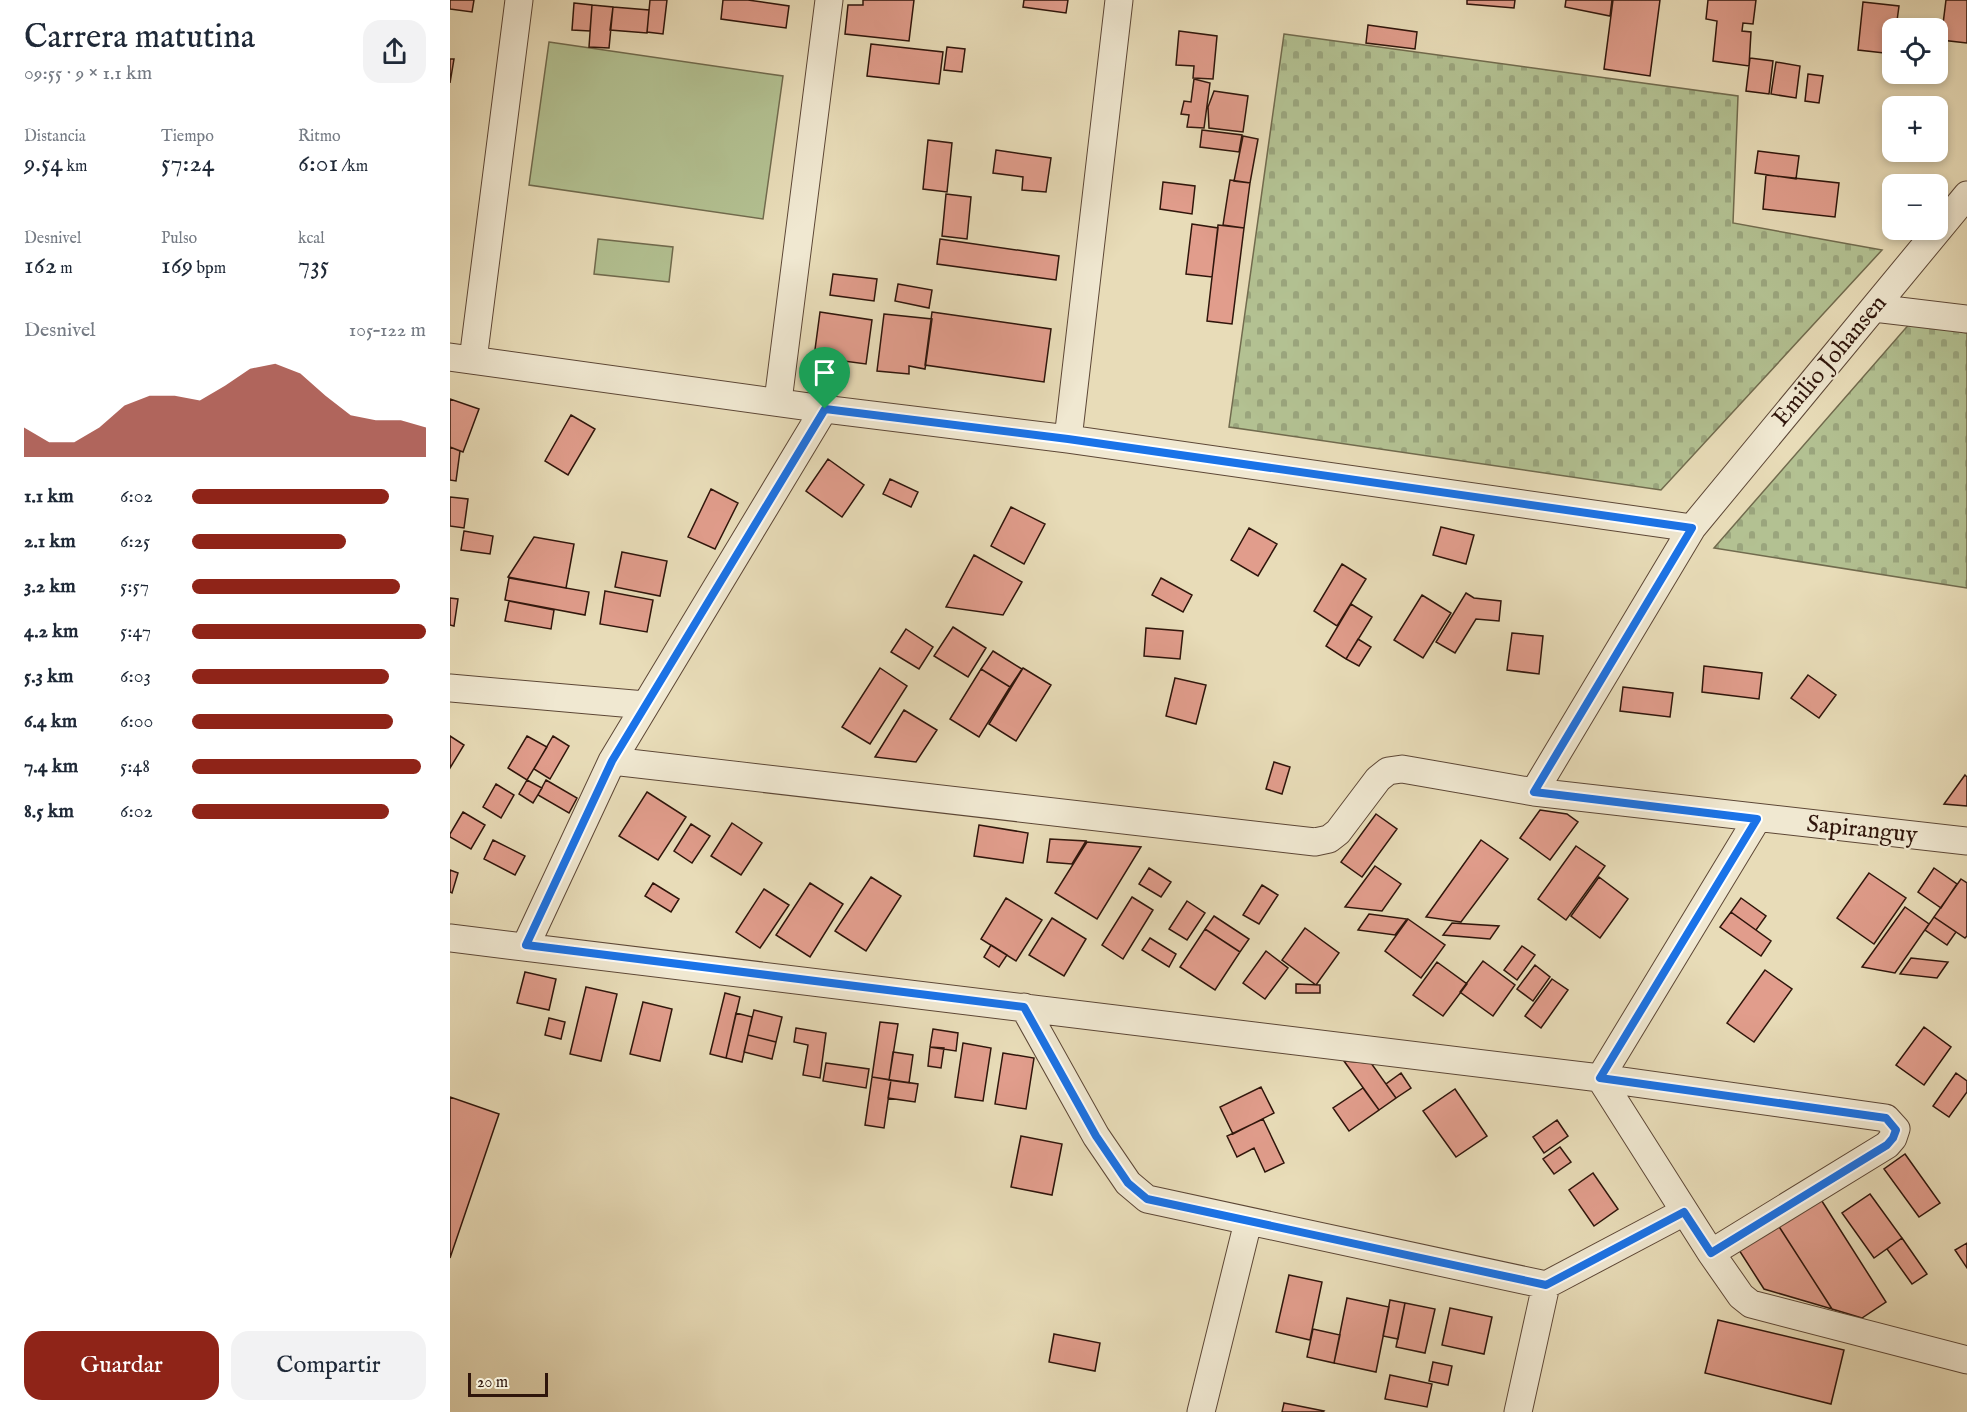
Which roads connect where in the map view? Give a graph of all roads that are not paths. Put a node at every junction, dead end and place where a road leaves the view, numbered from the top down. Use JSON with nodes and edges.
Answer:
{"nodes":[{"id":1,"x":519,"y":0,"type":"edge"},
{"id":2,"x":829,"y":0,"type":"edge"},
{"id":3,"x":1119,"y":0,"type":"edge"},
{"id":4,"x":1967,"y":195,"type":"edge"},
{"id":5,"x":1874,"y":308,"type":"junction"},
{"id":6,"x":1967,"y":319,"type":"edge"},
{"id":7,"x":462,"y":358,"type":"edge"},
{"id":8,"x":778,"y":401,"type":"junction"},
{"id":9,"x":825,"y":409,"type":"junction"},
{"id":10,"x":1068,"y":439,"type":"junction"},
{"id":11,"x":1692,"y":528,"type":"junction"},
{"id":12,"x":450,"y":688,"type":"edge"},
{"id":13,"x":645,"y":705,"type":"junction"},
{"id":14,"x":612,"y":761,"type":"junction"},
{"id":15,"x":1534,"y":792,"type":"junction"},
{"id":16,"x":1757,"y":819,"type":"junction"},
{"id":17,"x":1967,"y":842,"type":"edge"},
{"id":18,"x":450,"y":938,"type":"edge"},
{"id":19,"x":526,"y":945,"type":"junction"},
{"id":20,"x":1024,"y":1007,"type":"junction"},
{"id":21,"x":1600,"y":1078,"type":"junction"},
{"id":22,"x":1684,"y":1212,"type":"junction"},
{"id":23,"x":1248,"y":1222,"type":"junction"},
{"id":24,"x":1711,"y":1253,"type":"junction"},
{"id":25,"x":1546,"y":1285,"type":"junction"},
{"id":26,"x":1967,"y":1360,"type":"edge"},
{"id":27,"x":1201,"y":1412,"type":"edge"},
{"id":28,"x":1518,"y":1412,"type":"edge"}],
"edges":[{"from":1,"to":7,"type":"street"},
{"from":2,"to":8,"type":"street"},
{"from":3,"to":10,"type":"street"},
{"from":4,"to":5,"type":"street","name":"Emilio Johansen"},
{"from":5,"to":6,"type":"street"},
{"from":5,"to":11,"type":"street","name":"Emilio Johansen"},
{"from":7,"to":8,"type":"street"},
{"from":8,"to":9,"type":"street"},
{"from":9,"to":10,"type":"street"},
{"from":9,"to":13,"type":"street"},
{"from":10,"to":11,"type":"street"},
{"from":11,"to":15,"type":"street","name":"Emilio Johansen"},
{"from":12,"to":13,"type":"street"},
{"from":13,"to":14,"type":"street"},
{"from":14,"to":15,"type":"street","name":"Sapiranguy"},
{"from":14,"to":19,"type":"street"},
{"from":15,"to":16,"type":"street","name":"Sapiranguy"},
{"from":16,"to":17,"type":"street","name":"Sapiranguy"},
{"from":16,"to":21,"type":"street"},
{"from":18,"to":19,"type":"street"},
{"from":19,"to":20,"type":"street"},
{"from":20,"to":21,"type":"street"},
{"from":20,"to":23,"type":"street"},
{"from":21,"to":22,"type":"street"},
{"from":21,"to":24,"type":"street"},
{"from":22,"to":24,"type":"street"},
{"from":22,"to":25,"type":"street"},
{"from":23,"to":25,"type":"street"},
{"from":23,"to":27,"type":"street"},
{"from":24,"to":26,"type":"street"},
{"from":25,"to":28,"type":"street"}]}
